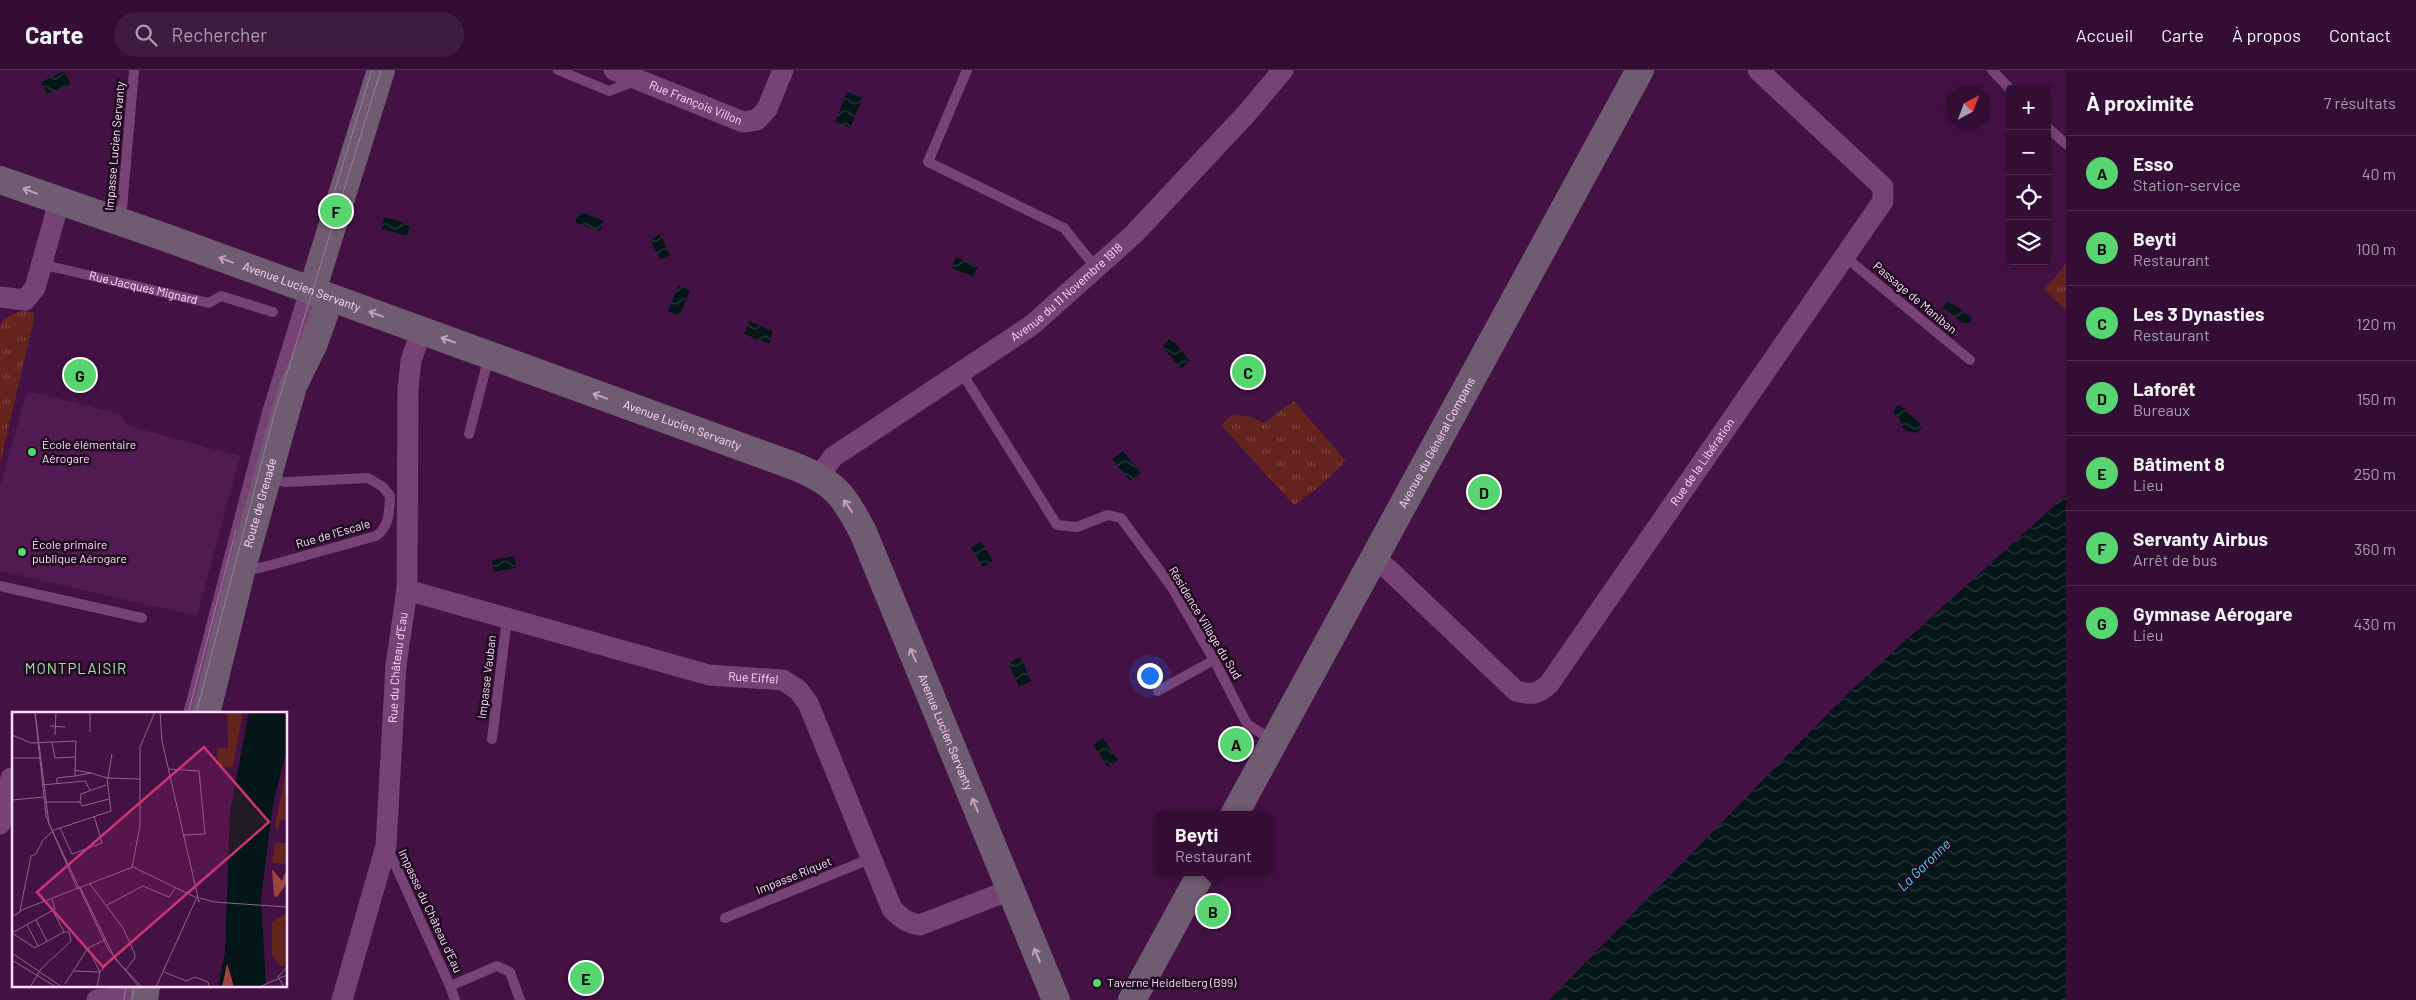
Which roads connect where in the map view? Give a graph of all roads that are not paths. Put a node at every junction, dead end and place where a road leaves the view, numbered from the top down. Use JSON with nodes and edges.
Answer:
{"nodes":[{"id":1,"x":134,"y":70,"type":"edge"},
{"id":2,"x":372,"y":70,"type":"edge"},
{"id":3,"x":381,"y":70,"type":"edge"},
{"id":4,"x":558,"y":70,"type":"edge"},
{"id":5,"x":614,"y":70,"type":"edge"},
{"id":6,"x":784,"y":70,"type":"edge"},
{"id":7,"x":967,"y":70,"type":"edge"},
{"id":8,"x":1283,"y":70,"type":"edge"},
{"id":9,"x":1640,"y":70,"type":"edge"},
{"id":10,"x":1758,"y":70,"type":"edge"},
{"id":11,"x":1992,"y":70,"type":"edge"},
{"id":12,"x":638,"y":80,"type":"junction"},
{"id":13,"x":2006,"y":85,"type":"edge"},
{"id":14,"x":2050,"y":130,"type":"edge"},
{"id":15,"x":2066,"y":144,"type":"edge"},
{"id":16,"x":0,"y":180,"type":"edge"},
{"id":17,"x":59,"y":202,"type":"junction"},
{"id":18,"x":120,"y":223,"type":"junction"},
{"id":19,"x":1844,"y":256,"type":"junction"},
{"id":20,"x":40,"y":264,"type":"junction"},
{"id":21,"x":1096,"y":268,"type":"junction"},
{"id":22,"x":316,"y":292,"type":"junction"},
{"id":23,"x":0,"y":297,"type":"edge"},
{"id":24,"x":273,"y":312,"type":"dead end"},
{"id":25,"x":421,"y":331,"type":"junction"},
{"id":26,"x":489,"y":355,"type":"junction"},
{"id":27,"x":1970,"y":360,"type":"dead end"},
{"id":28,"x":962,"y":373,"type":"junction"},
{"id":29,"x":469,"y":434,"type":"dead end"},
{"id":30,"x":819,"y":476,"type":"junction"},
{"id":31,"x":266,"y":477,"type":"junction"},
{"id":32,"x":1372,"y":560,"type":"junction"},
{"id":33,"x":242,"y":568,"type":"junction"},
{"id":34,"x":0,"y":586,"type":"edge"},
{"id":35,"x":407,"y":590,"type":"junction"},
{"id":36,"x":142,"y":618,"type":"dead end"},
{"id":37,"x":507,"y":619,"type":"junction"},
{"id":38,"x":1214,"y":660,"type":"junction"},
{"id":39,"x":1158,"y":691,"type":"dead end"},
{"id":40,"x":189,"y":712,"type":"edge"},
{"id":41,"x":197,"y":712,"type":"edge"},
{"id":42,"x":206,"y":712,"type":"edge"},
{"id":43,"x":492,"y":739,"type":"dead end"},
{"id":44,"x":1274,"y":742,"type":"junction"},
{"id":45,"x":8,"y":779,"type":"edge"},
{"id":46,"x":1236,"y":811,"type":"edge"},
{"id":47,"x":0,"y":824,"type":"edge"},
{"id":48,"x":386,"y":846,"type":"junction"},
{"id":49,"x":872,"y":858,"type":"junction"},
{"id":50,"x":1200,"y":876,"type":"edge"},
{"id":51,"x":1010,"y":890,"type":"junction"},
{"id":52,"x":725,"y":918,"type":"dead end"},
{"id":53,"x":450,"y":986,"type":"junction"},
{"id":54,"x":134,"y":994,"type":"edge"},
{"id":55,"x":97,"y":1000,"type":"edge"},
{"id":56,"x":342,"y":1000,"type":"edge"},
{"id":57,"x":455,"y":1000,"type":"edge"},
{"id":58,"x":520,"y":1000,"type":"edge"},
{"id":59,"x":1056,"y":1000,"type":"edge"},
{"id":60,"x":1132,"y":1000,"type":"edge"}],
"edges":[{"from":1,"to":18,"type":"lane","name":"Impasse Lucien Servanty"},
{"from":2,"to":22,"type":"street","name":"Route de Grenade"},
{"from":3,"to":22,"type":"street","name":"Route de Grenade"},
{"from":4,"to":12,"type":"lane","name":"Rue François Villon"},
{"from":5,"to":12,"type":"street","name":"Rue François Villon"},
{"from":6,"to":12,"type":"street","name":"Rue François Villon"},
{"from":7,"to":21,"type":"lane"},
{"from":8,"to":21,"type":"street","name":"Avenue du 11 Novembre 1918"},
{"from":9,"to":32,"type":"street","name":"Avenue du Général Compans"},
{"from":10,"to":19,"type":"street","name":"Rue de la Libération"},
{"from":11,"to":13,"type":"lane"},
{"from":14,"to":15,"type":"lane"},
{"from":17,"to":16,"type":"street","name":"Avenue Lucien Servanty","one_way":true},
{"from":17,"to":18,"type":"street","name":"Avenue Lucien Servanty"},
{"from":17,"to":20,"type":"street"},
{"from":22,"to":18,"type":"street","name":"Avenue Lucien Servanty","one_way":true},
{"from":19,"to":27,"type":"lane","name":"Passage de Maniban"},
{"from":19,"to":32,"type":"street","name":"Rue de la Libération"},
{"from":20,"to":23,"type":"street"},
{"from":20,"to":24,"type":"lane","name":"Rue Jacques Mignard"},
{"from":21,"to":28,"type":"street","name":"Avenue du 11 Novembre 1918"},
{"from":25,"to":22,"type":"street","name":"Avenue Lucien Servanty","one_way":true},
{"from":22,"to":31,"type":"street","name":"Route de Grenade"},
{"from":22,"to":40,"type":"lane"},
{"from":22,"to":41,"type":"lane"},
{"from":26,"to":25,"type":"street","name":"Avenue Lucien Servanty","one_way":true},
{"from":25,"to":35,"type":"street","name":"Rue du Château d'Eau"},
{"from":26,"to":29,"type":"lane"},
{"from":30,"to":26,"type":"street","name":"Avenue Lucien Servanty","one_way":true},
{"from":28,"to":30,"type":"street","name":"Avenue du 11 Novembre 1918"},
{"from":28,"to":38,"type":"lane","name":"Résidence Village du Sud"},
{"from":51,"to":30,"type":"street","name":"Avenue Lucien Servanty","one_way":true},
{"from":31,"to":33,"type":"street","name":"Route de Grenade"},
{"from":31,"to":33,"type":"lane","name":"Rue de l'Escale"},
{"from":32,"to":44,"type":"street","name":"Avenue du Général Compans"},
{"from":33,"to":42,"type":"street","name":"Route de Grenade"},
{"from":34,"to":36,"type":"lane"},
{"from":35,"to":37,"type":"street","name":"Rue Eiffel"},
{"from":35,"to":48,"type":"street","name":"Rue du Château d'Eau"},
{"from":37,"to":43,"type":"lane","name":"Impasse Vauban"},
{"from":37,"to":49,"type":"street","name":"Rue Eiffel"},
{"from":38,"to":39,"type":"lane"},
{"from":38,"to":44,"type":"lane","name":"Résidence Village du Sud"},
{"from":44,"to":46,"type":"street","name":"Avenue du Général Compans"},
{"from":45,"to":47,"type":"street"},
{"from":48,"to":53,"type":"lane","name":"Impasse du Château d'Eau"},
{"from":48,"to":56,"type":"street","name":"Rue du Château d'Eau"},
{"from":49,"to":51,"type":"street","name":"Rue Eiffel"},
{"from":49,"to":52,"type":"lane","name":"Impasse Riquet"},
{"from":50,"to":60,"type":"street"},
{"from":59,"to":51,"type":"street","name":"Avenue Lucien Servanty","one_way":true},
{"from":53,"to":57,"type":"lane","name":"Impasse du Château d'Eau"},
{"from":53,"to":58,"type":"lane","name":"Impasse du Château d'Eau"},
{"from":54,"to":55,"type":"street"}]}
